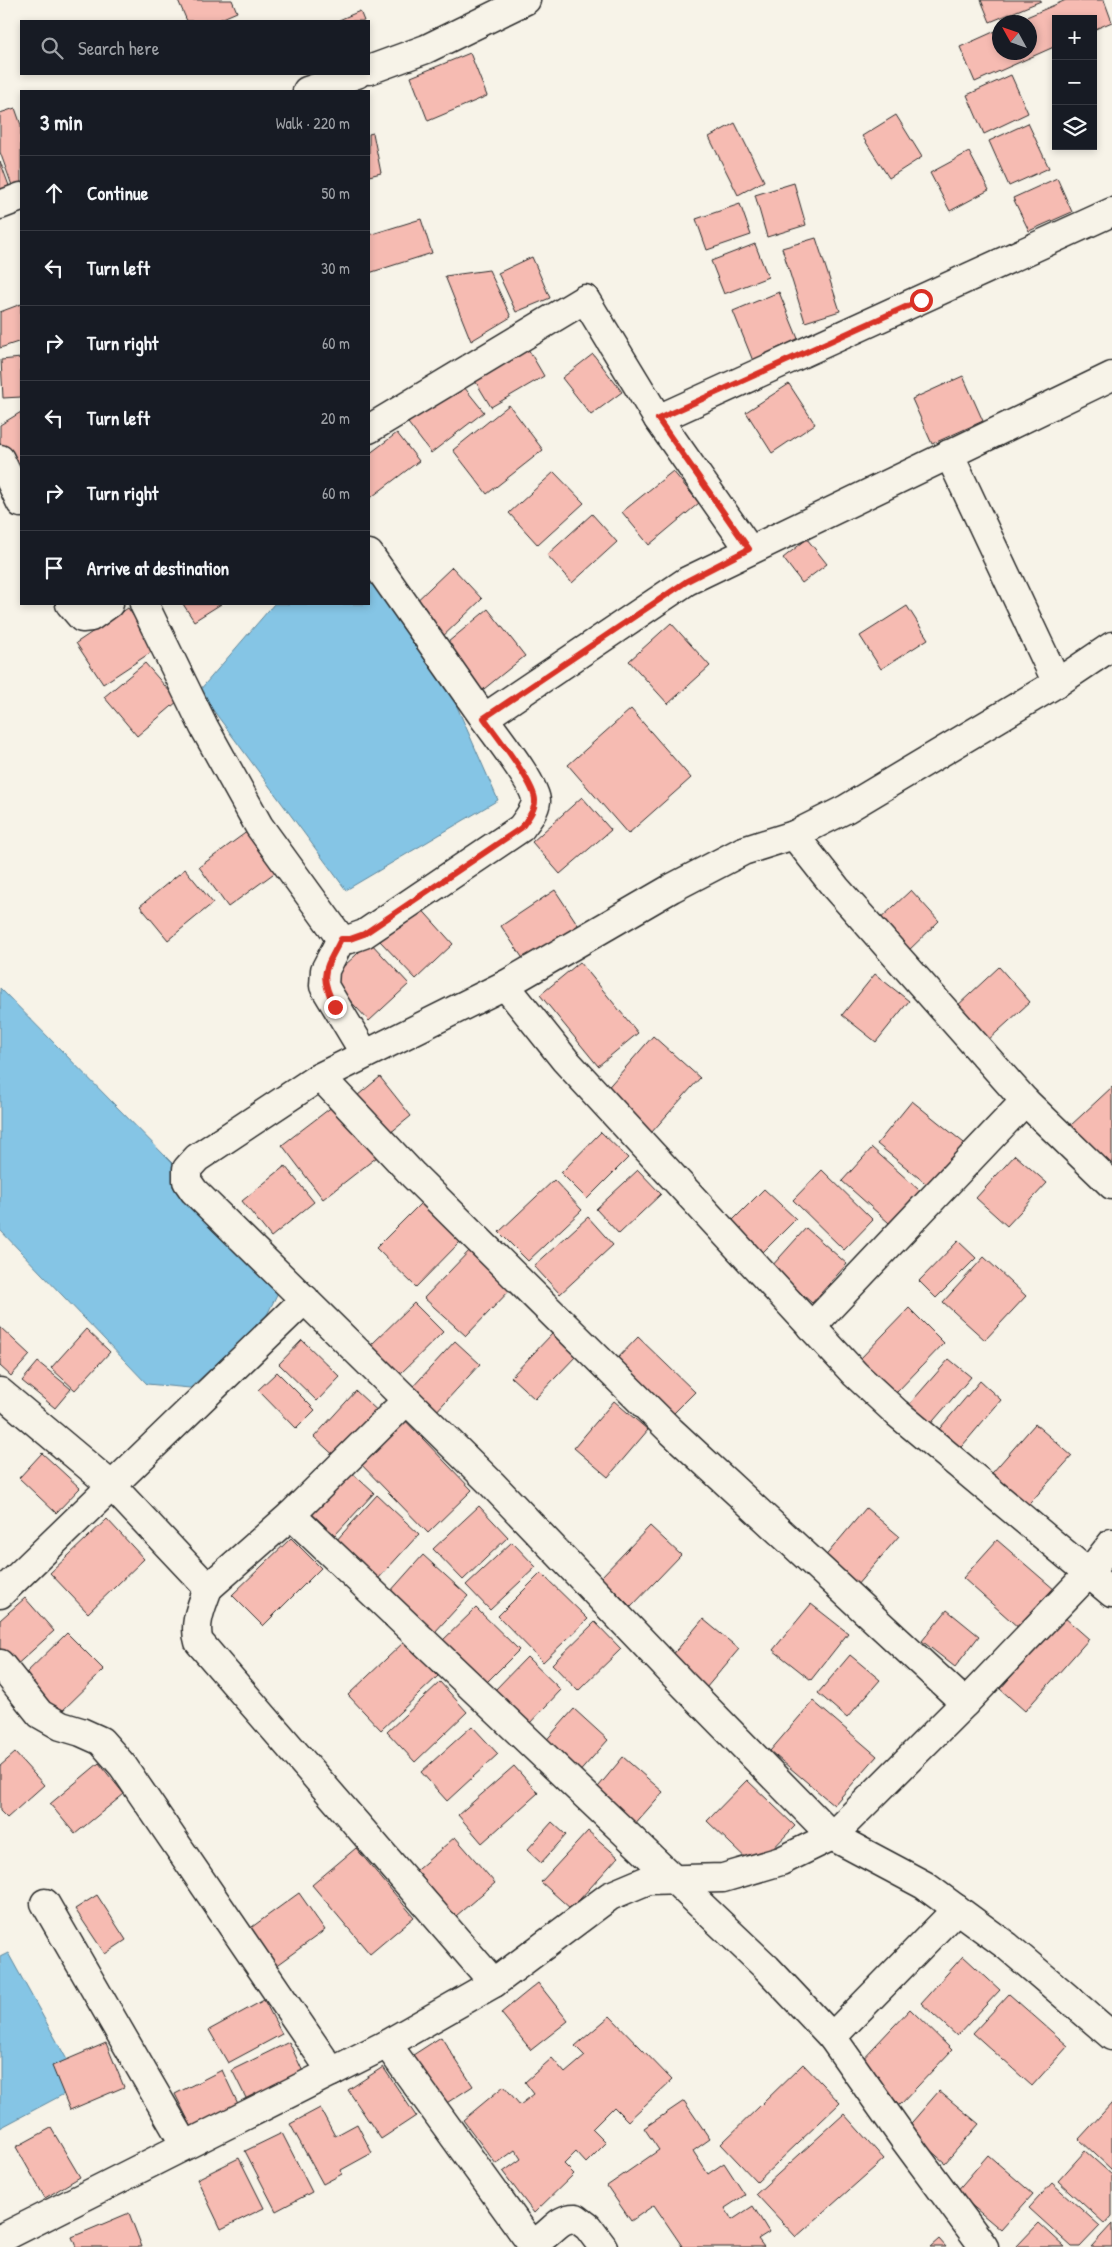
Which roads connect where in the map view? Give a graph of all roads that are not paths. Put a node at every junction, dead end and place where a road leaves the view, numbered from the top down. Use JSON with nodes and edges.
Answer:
{"nodes":[{"id":1,"x":526,"y":0,"type":"edge"},
{"id":2,"x":370,"y":70,"type":"edge"},
{"id":3,"x":354,"y":75,"type":"edge"},
{"id":4,"x":310,"y":90,"type":"edge"},
{"id":5,"x":20,"y":197,"type":"edge"},
{"id":6,"x":0,"y":205,"type":"edge"},
{"id":7,"x":1112,"y":212,"type":"edge"},
{"id":8,"x":1112,"y":376,"type":"edge"},
{"id":9,"x":658,"y":419,"type":"junction"},
{"id":10,"x":370,"y":427,"type":"edge"},
{"id":11,"x":949,"y":454,"type":"junction"},
{"id":12,"x":0,"y":459,"type":"edge"},
{"id":13,"x":20,"y":501,"type":"edge"},
{"id":14,"x":749,"y":549,"type":"junction"},
{"id":15,"x":370,"y":555,"type":"edge"},
{"id":16,"x":71,"y":605,"type":"edge"},
{"id":17,"x":108,"y":605,"type":"edge"},
{"id":18,"x":144,"y":605,"type":"edge"},
{"id":19,"x":1112,"y":646,"type":"edge"},
{"id":20,"x":1057,"y":683,"type":"junction"},
{"id":21,"x":484,"y":718,"type":"junction"},
{"id":22,"x":794,"y":835,"type":"junction"},
{"id":23,"x":341,"y":939,"type":"junction"},
{"id":24,"x":505,"y":985,"type":"junction"},
{"id":25,"x":365,"y":1054,"type":"junction"},
{"id":26,"x":321,"y":1077,"type":"junction"},
{"id":27,"x":1025,"y":1101,"type":"junction"},
{"id":28,"x":1112,"y":1186,"type":"edge"},
{"id":29,"x":305,"y":1299,"type":"junction"},
{"id":30,"x":811,"y":1327,"type":"junction"},
{"id":31,"x":0,"y":1392,"type":"edge"},
{"id":32,"x":407,"y":1400,"type":"junction"},
{"id":33,"x":112,"y":1486,"type":"junction"},
{"id":34,"x":290,"y":1515,"type":"junction"},
{"id":35,"x":1112,"y":1543,"type":"edge"},
{"id":36,"x":1088,"y":1574,"type":"junction"},
{"id":37,"x":208,"y":1588,"type":"junction"},
{"id":38,"x":1112,"y":1593,"type":"edge"},
{"id":39,"x":0,"y":1594,"type":"edge"},
{"id":40,"x":0,"y":1664,"type":"edge"},
{"id":41,"x":965,"y":1703,"type":"junction"},
{"id":42,"x":832,"y":1836,"type":"junction"},
{"id":43,"x":673,"y":1879,"type":"junction"},
{"id":44,"x":45,"y":1903,"type":"dead end"},
{"id":45,"x":957,"y":1909,"type":"junction"},
{"id":46,"x":494,"y":1983,"type":"junction"},
{"id":47,"x":1112,"y":2036,"type":"edge"},
{"id":48,"x":832,"y":2038,"type":"junction"},
{"id":49,"x":387,"y":2044,"type":"junction"},
{"id":50,"x":332,"y":2072,"type":"junction"},
{"id":51,"x":185,"y":2145,"type":"junction"},
{"id":52,"x":0,"y":2239,"type":"edge"},
{"id":53,"x":603,"y":2247,"type":"edge"},
{"id":54,"x":984,"y":2247,"type":"edge"}],
"edges":[{"from":1,"to":2,"type":"street"},
{"from":3,"to":4,"type":"street"},
{"from":5,"to":6,"type":"street"},
{"from":7,"to":9,"type":"street"},
{"from":8,"to":11,"type":"street"},
{"from":9,"to":10,"type":"street"},
{"from":9,"to":14,"type":"street"},
{"from":11,"to":14,"type":"street"},
{"from":11,"to":20,"type":"street"},
{"from":12,"to":13,"type":"street"},
{"from":14,"to":21,"type":"street"},
{"from":15,"to":21,"type":"street"},
{"from":16,"to":17,"type":"street"},
{"from":18,"to":23,"type":"street"},
{"from":19,"to":20,"type":"street"},
{"from":20,"to":22,"type":"street"},
{"from":21,"to":23,"type":"street"},
{"from":22,"to":24,"type":"street"},
{"from":22,"to":27,"type":"street"},
{"from":23,"to":25,"type":"street"},
{"from":24,"to":25,"type":"street"},
{"from":24,"to":30,"type":"street"},
{"from":25,"to":26,"type":"street"},
{"from":26,"to":29,"type":"street"},
{"from":26,"to":41,"type":"street"},
{"from":27,"to":28,"type":"street"},
{"from":27,"to":30,"type":"street"},
{"from":29,"to":32,"type":"street"},
{"from":29,"to":33,"type":"street"},
{"from":30,"to":36,"type":"street"},
{"from":31,"to":33,"type":"street"},
{"from":32,"to":34,"type":"street"},
{"from":32,"to":42,"type":"street"},
{"from":33,"to":37,"type":"street"},
{"from":33,"to":39,"type":"street"},
{"from":34,"to":37,"type":"street"},
{"from":34,"to":43,"type":"street"},
{"from":35,"to":36,"type":"street"},
{"from":36,"to":38,"type":"street"},
{"from":36,"to":41,"type":"street"},
{"from":37,"to":46,"type":"street"},
{"from":40,"to":50,"type":"street"},
{"from":41,"to":42,"type":"street"},
{"from":42,"to":43,"type":"street"},
{"from":42,"to":45,"type":"street"},
{"from":43,"to":46,"type":"street"},
{"from":43,"to":48,"type":"street"},
{"from":44,"to":51,"type":"street"},
{"from":45,"to":47,"type":"street"},
{"from":45,"to":48,"type":"street"},
{"from":46,"to":49,"type":"street"},
{"from":48,"to":54,"type":"street"},
{"from":49,"to":50,"type":"street"},
{"from":49,"to":53,"type":"street"},
{"from":50,"to":51,"type":"street"},
{"from":51,"to":52,"type":"street"}]}
